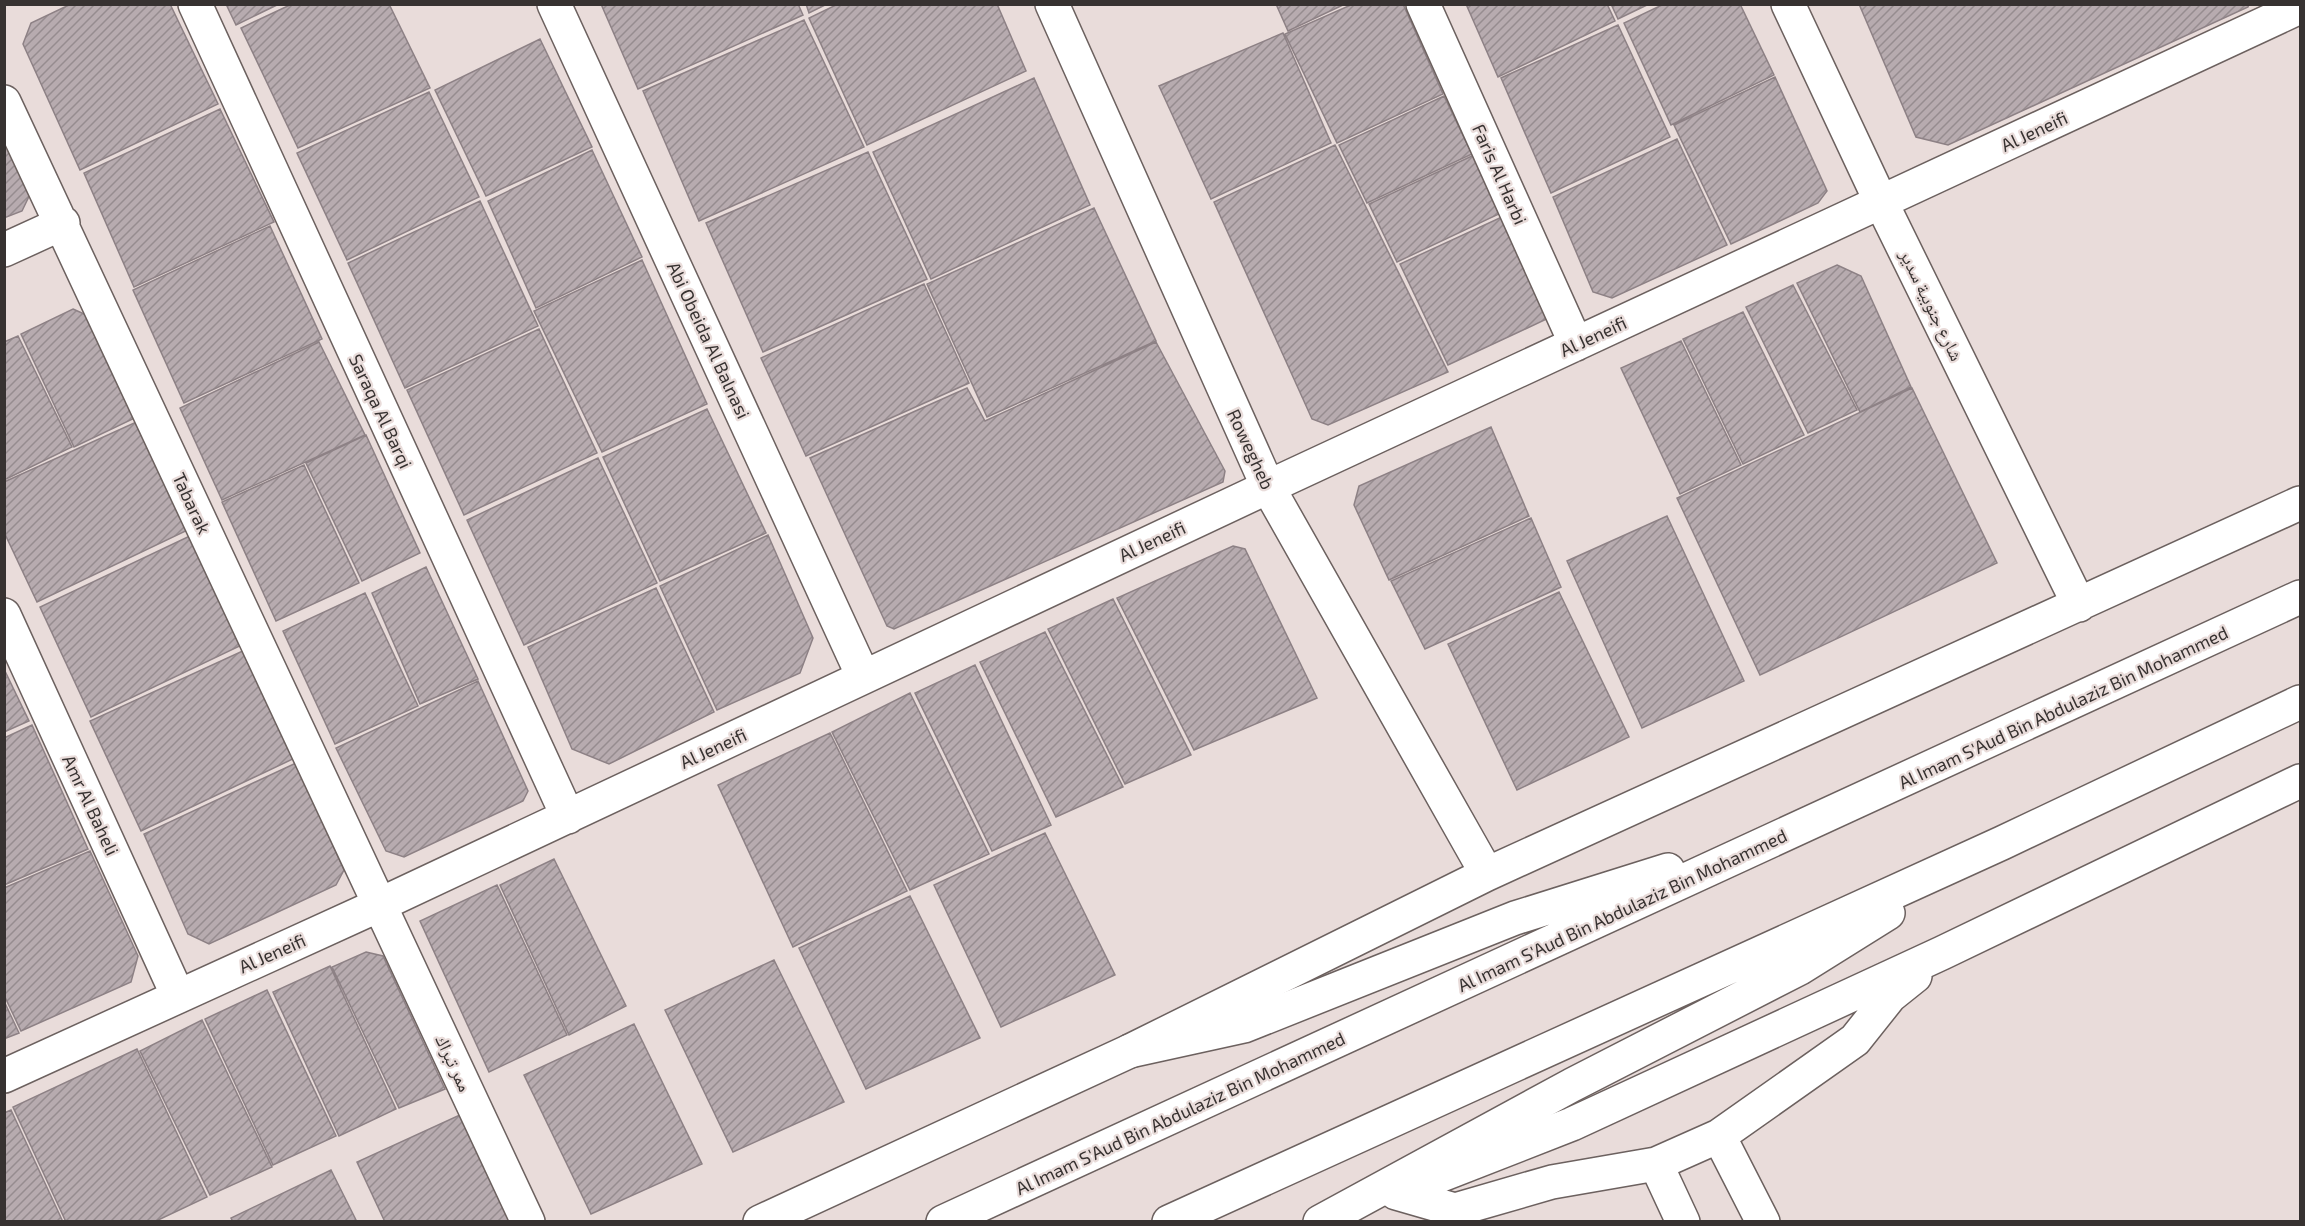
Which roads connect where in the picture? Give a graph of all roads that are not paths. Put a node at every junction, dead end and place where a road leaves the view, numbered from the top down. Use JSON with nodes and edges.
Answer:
{"nodes":[{"id":1,"x":195,"y":4,"type":"edge"},
{"id":2,"x":554,"y":4,"type":"edge"},
{"id":3,"x":1052,"y":4,"type":"edge"},
{"id":4,"x":1423,"y":4,"type":"edge"},
{"id":5,"x":1788,"y":4,"type":"edge"},
{"id":6,"x":2299,"y":6,"type":"edge"},
{"id":7,"x":4,"y":102,"type":"edge"},
{"id":8,"x":1881,"y":202,"type":"junction"},
{"id":9,"x":63,"y":223,"type":"junction"},
{"id":10,"x":4,"y":250,"type":"edge"},
{"id":11,"x":1576,"y":344,"type":"junction"},
{"id":12,"x":1268,"y":487,"type":"junction"},
{"id":13,"x":2301,"y":503,"type":"edge"},
{"id":14,"x":2301,"y":597,"type":"edge"},
{"id":15,"x":2079,"y":604,"type":"junction"},
{"id":16,"x":4,"y":615,"type":"edge"},
{"id":17,"x":863,"y":676,"type":"junction"},
{"id":18,"x":2301,"y":702,"type":"edge"},
{"id":19,"x":2301,"y":782,"type":"edge"},
{"id":20,"x":568,"y":817,"type":"junction"},
{"id":21,"x":1793,"y":832,"type":"junction"},
{"id":22,"x":2002,"y":843,"type":"junction"},
{"id":23,"x":1487,"y":874,"type":"junction"},
{"id":24,"x":379,"y":905,"type":"junction"},
{"id":25,"x":1942,"y":953,"type":"junction"},
{"id":26,"x":178,"y":996,"type":"junction"},
{"id":27,"x":1130,"y":1051,"type":"junction"},
{"id":28,"x":4,"y":1076,"type":"edge"},
{"id":29,"x":1719,"y":1136,"type":"junction"},
{"id":30,"x":1656,"y":1164,"type":"junction"},
{"id":31,"x":1396,"y":1193,"type":"junction"},
{"id":32,"x":528,"y":1221,"type":"edge"},
{"id":33,"x":760,"y":1221,"type":"edge"},
{"id":34,"x":943,"y":1221,"type":"edge"},
{"id":35,"x":1169,"y":1221,"type":"edge"},
{"id":36,"x":1320,"y":1221,"type":"edge"},
{"id":37,"x":1333,"y":1221,"type":"edge"},
{"id":38,"x":1683,"y":1221,"type":"edge"},
{"id":39,"x":1763,"y":1221,"type":"edge"}],
"edges":[{"from":1,"to":20,"type":"street","name":"Saraqa Al Barqi"},
{"from":2,"to":17,"type":"street","name":"Abi Obeida Al Balnasi"},
{"from":3,"to":12,"type":"street","name":"Rowegheb"},
{"from":4,"to":11,"type":"street","name":"Faris Al Harbi"},
{"from":5,"to":8,"type":"street","name":"شارع جنوبية سدير"},
{"from":6,"to":8,"type":"street","name":"Al Jeneifi"},
{"from":7,"to":9,"type":"street","name":"Tabarak"},
{"from":8,"to":11,"type":"street","name":"Al Jeneifi"},
{"from":8,"to":15,"type":"street","name":"شارع جنوبية سدير"},
{"from":9,"to":10,"type":"street"},
{"from":9,"to":24,"type":"street","name":"Tabarak"},
{"from":11,"to":12,"type":"street","name":"Al Jeneifi"},
{"from":12,"to":17,"type":"street","name":"Al Jeneifi"},
{"from":12,"to":23,"type":"street","name":"Rowegheb"},
{"from":13,"to":15,"type":"street"},
{"from":14,"to":21,"type":"street","name":"Al Imam S'Aud Bin Abdulaziz Bin Mohammed"},
{"from":15,"to":23,"type":"street"},
{"from":16,"to":26,"type":"street","name":"Amr Al Baheli"},
{"from":17,"to":20,"type":"street","name":"Al Jeneifi"},
{"from":18,"to":22,"type":"street"},
{"from":19,"to":25,"type":"street"},
{"from":20,"to":24,"type":"street","name":"Al Jeneifi"},
{"from":21,"to":27,"type":"street"},
{"from":21,"to":34,"type":"street","name":"Al Imam S'Aud Bin Abdulaziz Bin Mohammed"},
{"from":22,"to":35,"type":"street"},
{"from":22,"to":36,"type":"street"},
{"from":23,"to":27,"type":"street"},
{"from":24,"to":26,"type":"street","name":"Al Jeneifi"},
{"from":24,"to":32,"type":"street","name":"ممر تبراك"},
{"from":25,"to":29,"type":"street"},
{"from":25,"to":31,"type":"street"},
{"from":26,"to":28,"type":"street","name":"Al Jeneifi"},
{"from":27,"to":33,"type":"street"},
{"from":29,"to":30,"type":"street"},
{"from":29,"to":39,"type":"street"},
{"from":30,"to":31,"type":"street"},
{"from":30,"to":38,"type":"street"},
{"from":31,"to":37,"type":"street"}]}
